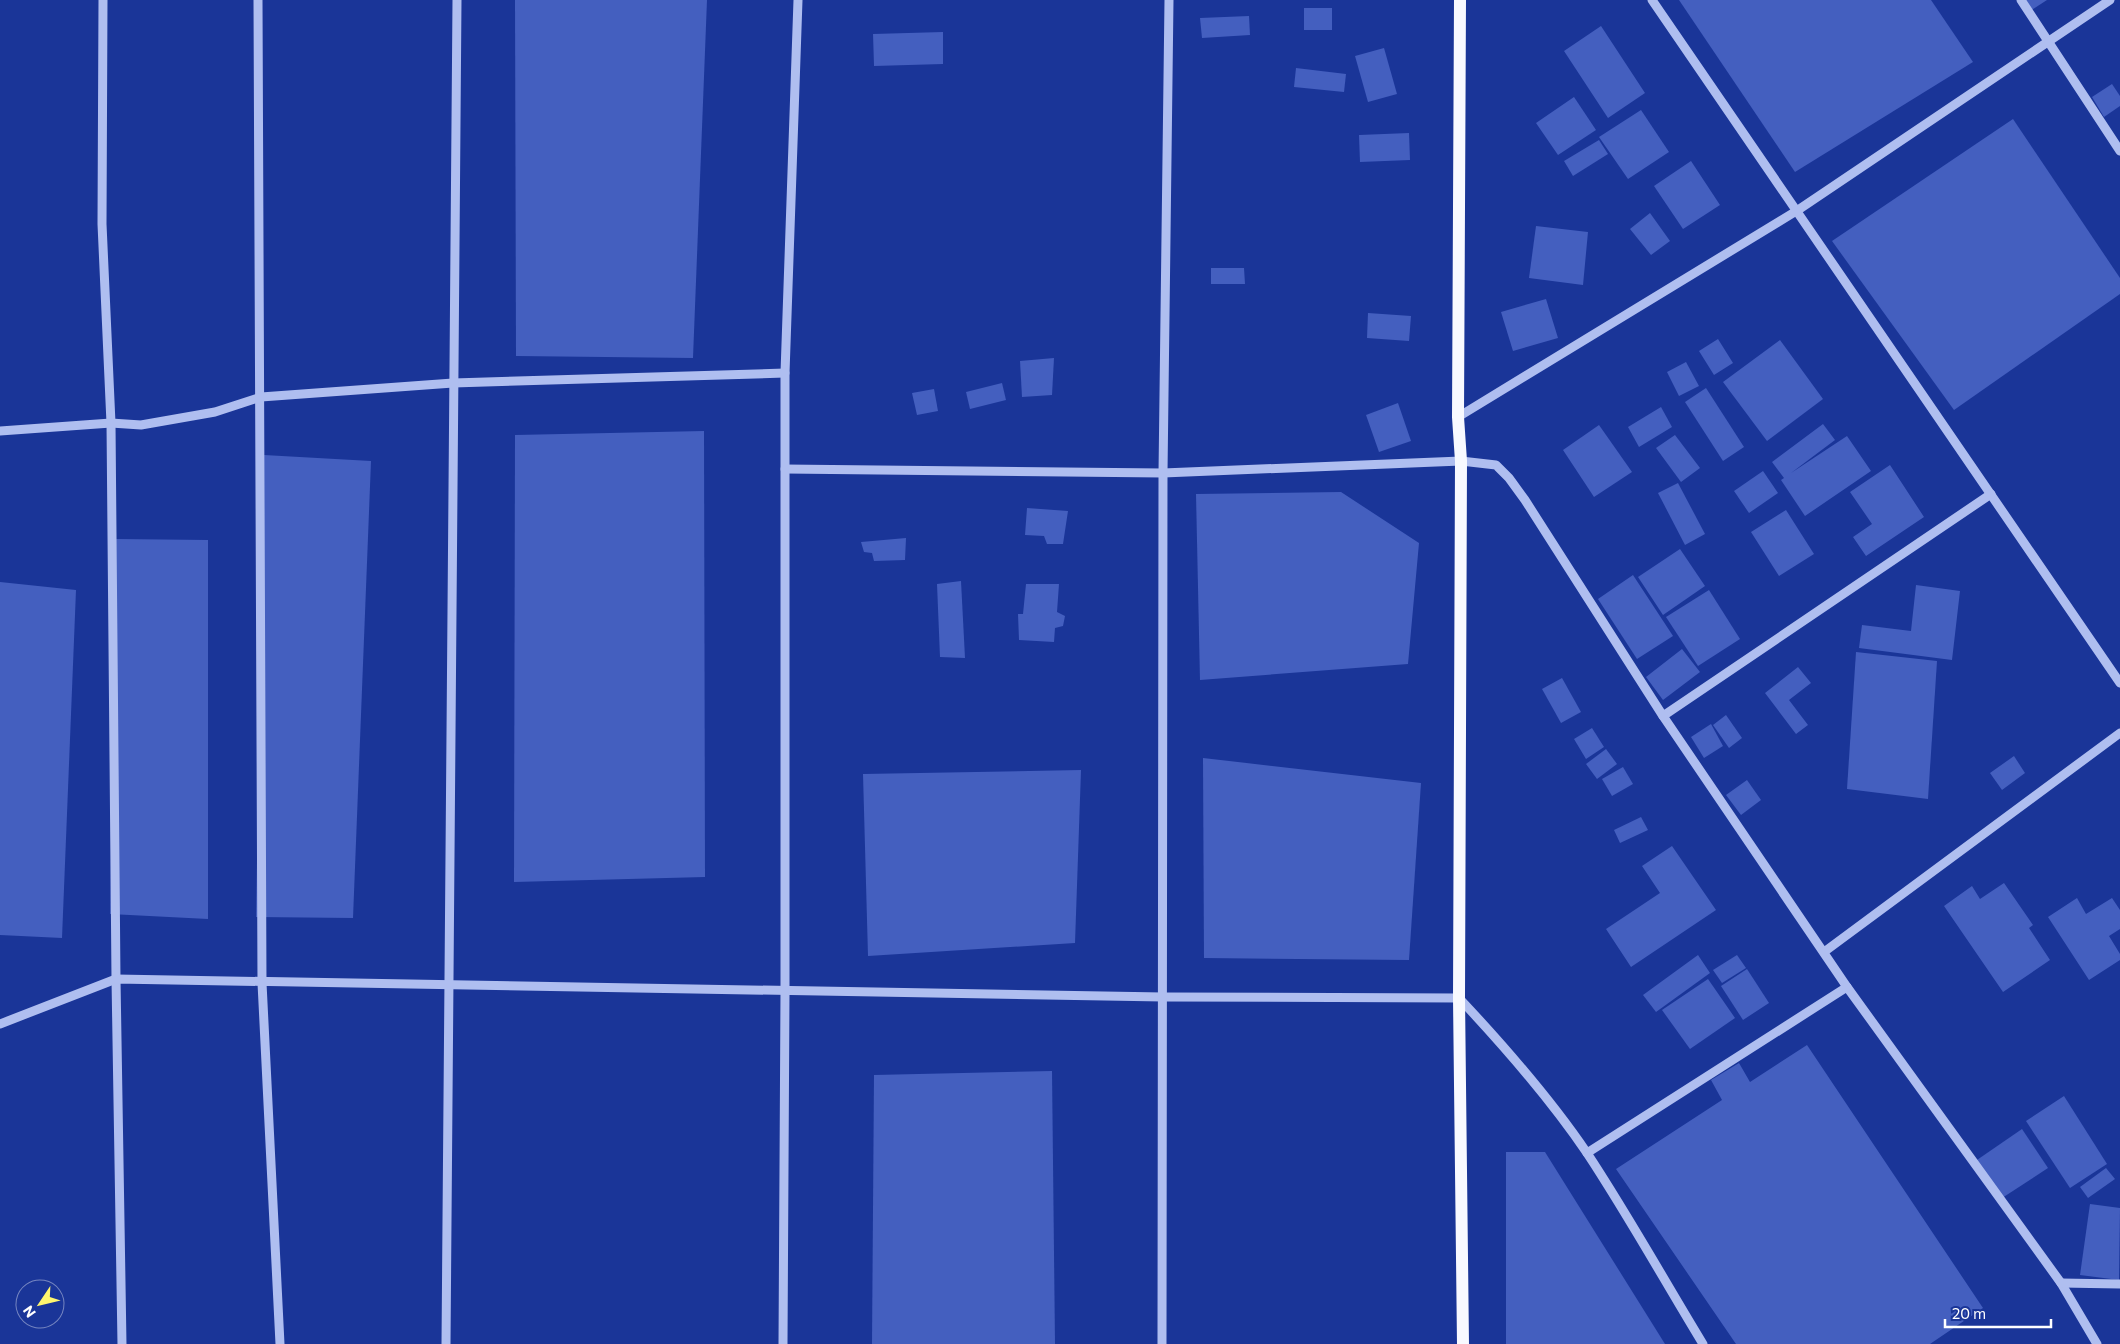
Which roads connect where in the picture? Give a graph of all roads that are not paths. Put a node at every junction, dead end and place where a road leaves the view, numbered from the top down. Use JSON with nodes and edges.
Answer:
{"nodes":[{"id":1,"x":103,"y":0,"type":"edge"},
{"id":2,"x":258,"y":0,"type":"edge"},
{"id":3,"x":457,"y":0,"type":"edge"},
{"id":4,"x":798,"y":0,"type":"edge"},
{"id":5,"x":1169,"y":0,"type":"edge"},
{"id":6,"x":1460,"y":0,"type":"edge"},
{"id":7,"x":1652,"y":0,"type":"edge"},
{"id":8,"x":2021,"y":0,"type":"edge"},
{"id":9,"x":2110,"y":0,"type":"edge"},
{"id":10,"x":2048,"y":42,"type":"junction"},
{"id":11,"x":2120,"y":152,"type":"edge"},
{"id":12,"x":1798,"y":210,"type":"junction"},
{"id":13,"x":785,"y":373,"type":"junction"},
{"id":14,"x":452,"y":383,"type":"junction"},
{"id":15,"x":261,"y":397,"type":"junction"},
{"id":16,"x":1458,"y":417,"type":"junction"},
{"id":17,"x":111,"y":423,"type":"junction"},
{"id":18,"x":0,"y":431,"type":"edge"},
{"id":19,"x":1461,"y":462,"type":"junction"},
{"id":20,"x":785,"y":469,"type":"junction"},
{"id":21,"x":1163,"y":472,"type":"junction"},
{"id":22,"x":1991,"y":494,"type":"junction"},
{"id":23,"x":2120,"y":683,"type":"edge"},
{"id":24,"x":1663,"y":716,"type":"junction"},
{"id":25,"x":2120,"y":733,"type":"edge"},
{"id":26,"x":1824,"y":952,"type":"junction"},
{"id":27,"x":116,"y":979,"type":"junction"},
{"id":28,"x":262,"y":983,"type":"junction"},
{"id":29,"x":449,"y":985,"type":"junction"},
{"id":30,"x":1847,"y":987,"type":"junction"},
{"id":31,"x":785,"y":990,"type":"junction"},
{"id":32,"x":1163,"y":997,"type":"junction"},
{"id":33,"x":1459,"y":998,"type":"junction"},
{"id":34,"x":0,"y":1024,"type":"edge"},
{"id":35,"x":1587,"y":1153,"type":"junction"},
{"id":36,"x":2062,"y":1283,"type":"junction"},
{"id":37,"x":2120,"y":1284,"type":"edge"},
{"id":38,"x":122,"y":1344,"type":"edge"},
{"id":39,"x":280,"y":1344,"type":"edge"},
{"id":40,"x":446,"y":1344,"type":"edge"},
{"id":41,"x":783,"y":1344,"type":"edge"},
{"id":42,"x":1162,"y":1344,"type":"edge"},
{"id":43,"x":1463,"y":1344,"type":"edge"},
{"id":44,"x":1703,"y":1344,"type":"edge"},
{"id":45,"x":2097,"y":1344,"type":"edge"}],
"edges":[{"from":1,"to":17,"type":"street"},
{"from":2,"to":15,"type":"street"},
{"from":3,"to":14,"type":"street"},
{"from":4,"to":13,"type":"street"},
{"from":5,"to":21,"type":"street"},
{"from":6,"to":16,"type":"main road"},
{"from":7,"to":12,"type":"street"},
{"from":8,"to":10,"type":"street"},
{"from":9,"to":10,"type":"street"},
{"from":10,"to":11,"type":"street"},
{"from":10,"to":12,"type":"street"},
{"from":12,"to":16,"type":"street"},
{"from":12,"to":22,"type":"street"},
{"from":13,"to":14,"type":"street"},
{"from":13,"to":20,"type":"street"},
{"from":14,"to":15,"type":"street"},
{"from":14,"to":29,"type":"street"},
{"from":15,"to":17,"type":"street"},
{"from":15,"to":28,"type":"street"},
{"from":16,"to":19,"type":"main road"},
{"from":17,"to":18,"type":"street"},
{"from":17,"to":27,"type":"street"},
{"from":19,"to":21,"type":"street"},
{"from":19,"to":24,"type":"street"},
{"from":19,"to":33,"type":"main road"},
{"from":20,"to":21,"type":"street"},
{"from":20,"to":31,"type":"street"},
{"from":21,"to":32,"type":"street"},
{"from":22,"to":23,"type":"street"},
{"from":22,"to":24,"type":"street"},
{"from":24,"to":26,"type":"street"},
{"from":25,"to":26,"type":"street"},
{"from":26,"to":30,"type":"street"},
{"from":27,"to":28,"type":"street"},
{"from":27,"to":34,"type":"street"},
{"from":27,"to":38,"type":"street"},
{"from":28,"to":29,"type":"street"},
{"from":28,"to":39,"type":"street"},
{"from":29,"to":31,"type":"street"},
{"from":29,"to":40,"type":"street"},
{"from":30,"to":35,"type":"street"},
{"from":30,"to":36,"type":"street"},
{"from":31,"to":32,"type":"street"},
{"from":31,"to":41,"type":"street"},
{"from":32,"to":33,"type":"street"},
{"from":32,"to":42,"type":"street"},
{"from":33,"to":35,"type":"street"},
{"from":33,"to":43,"type":"main road"},
{"from":35,"to":44,"type":"street"},
{"from":36,"to":37,"type":"street"},
{"from":36,"to":45,"type":"street"}]}
